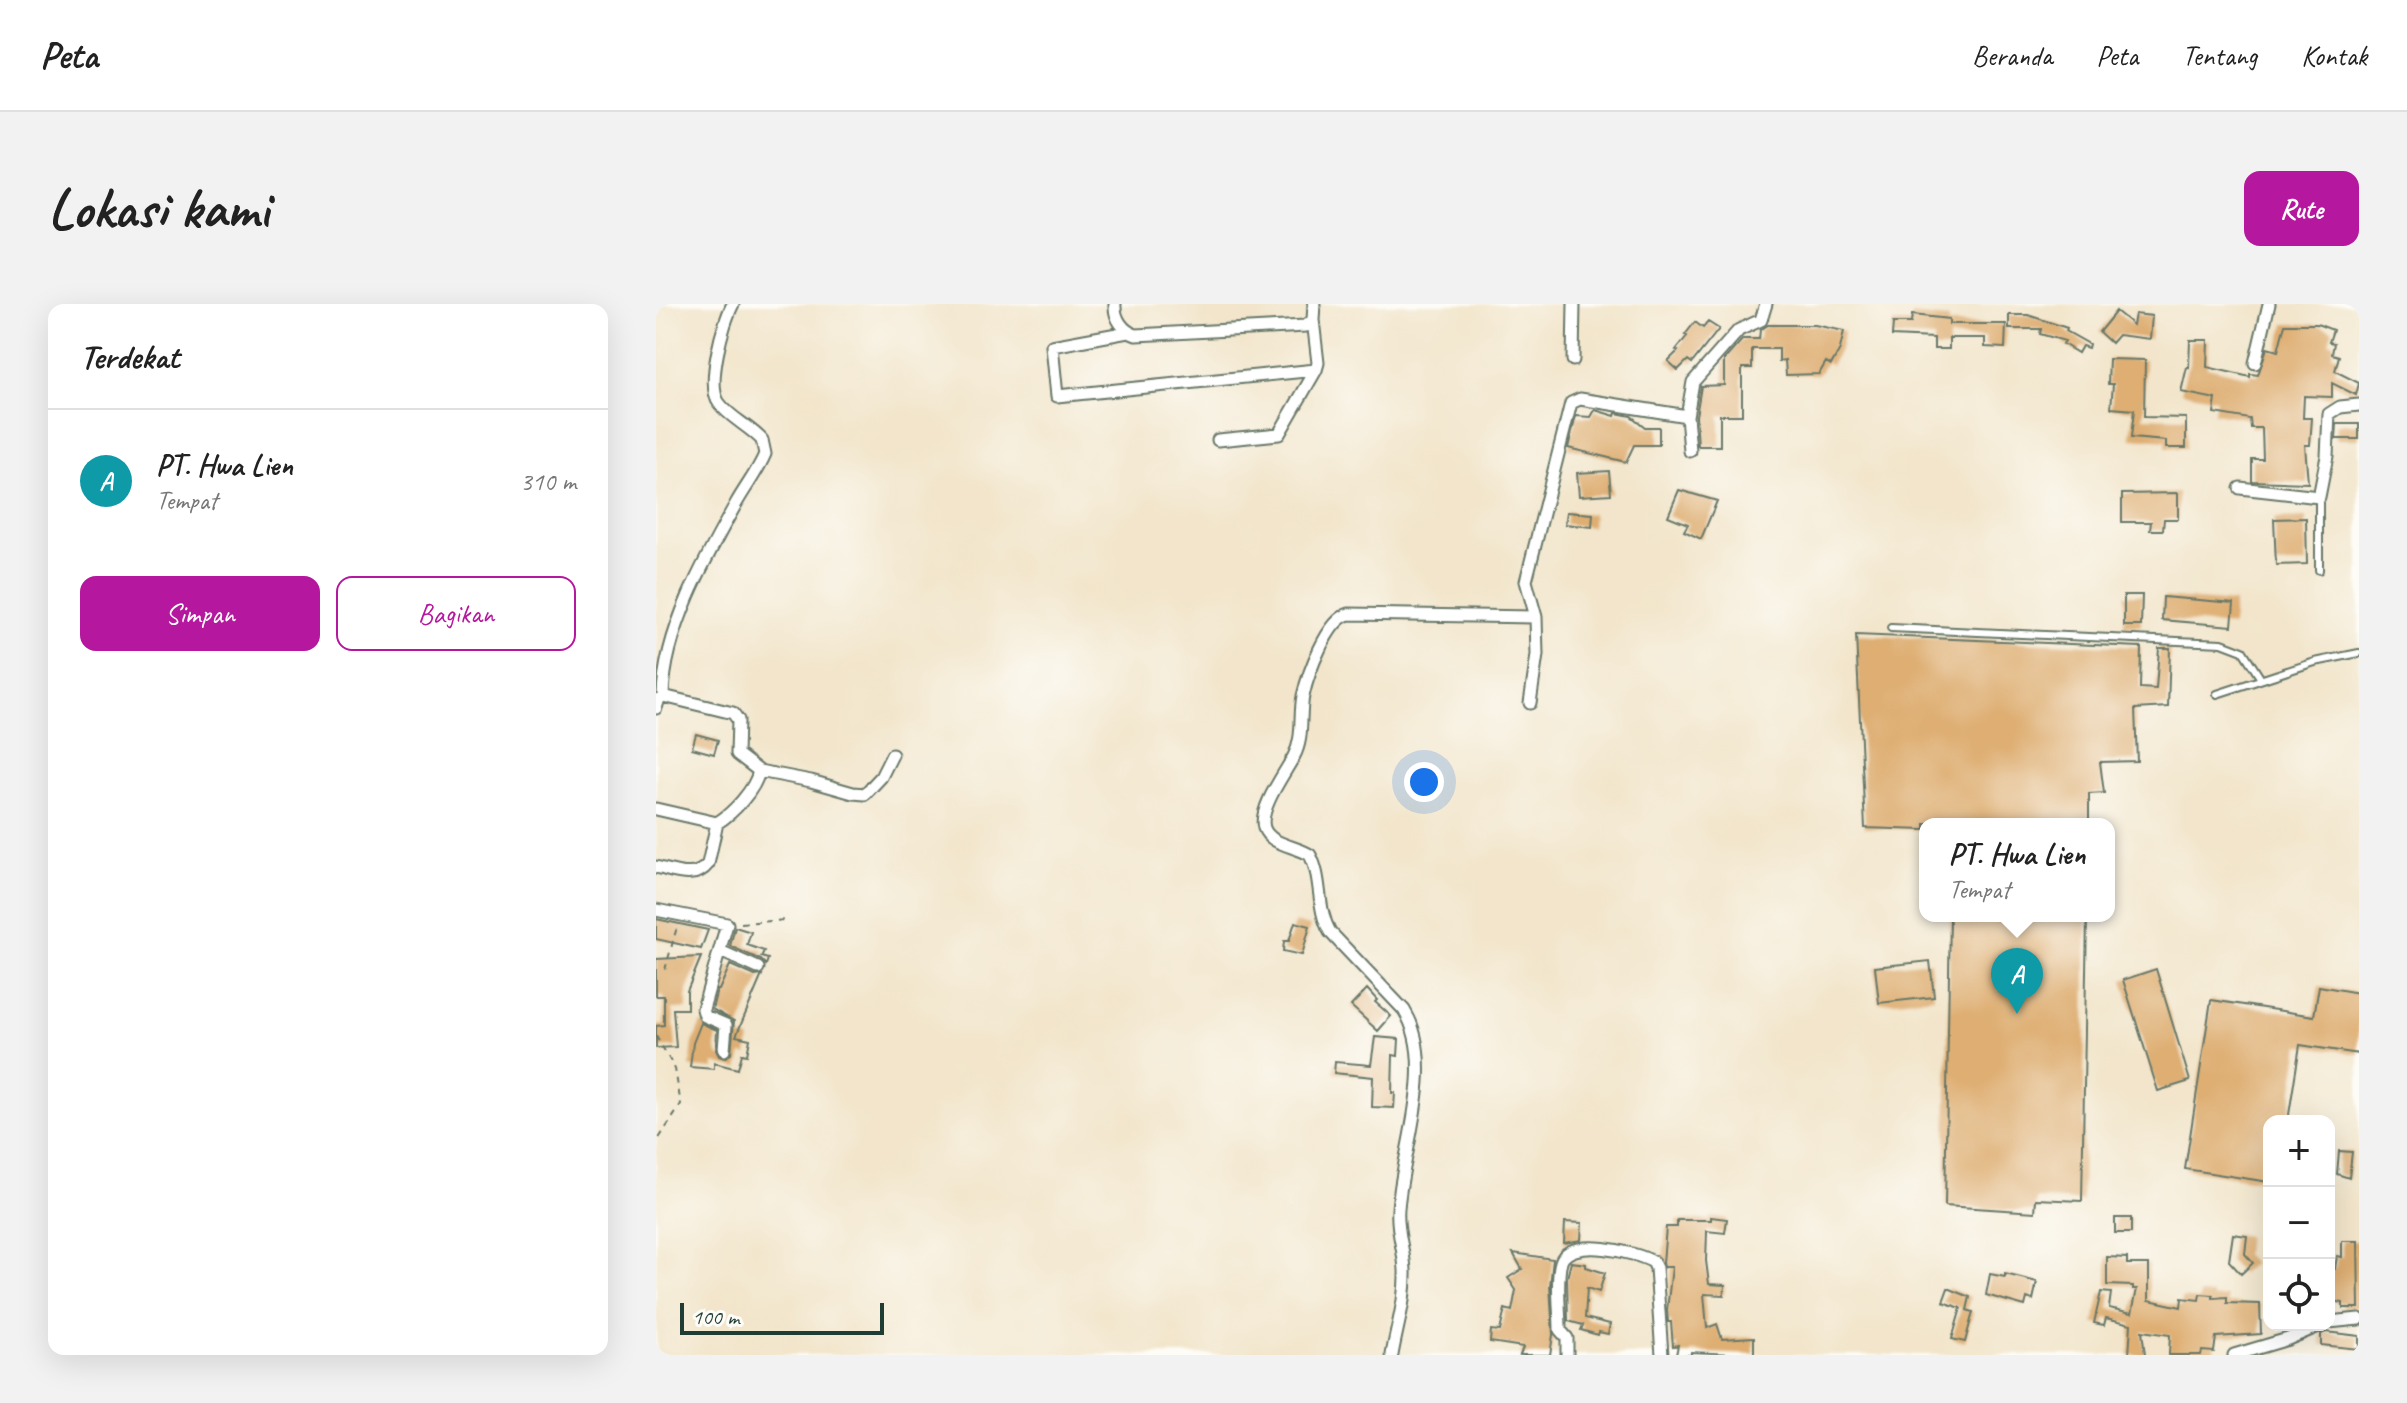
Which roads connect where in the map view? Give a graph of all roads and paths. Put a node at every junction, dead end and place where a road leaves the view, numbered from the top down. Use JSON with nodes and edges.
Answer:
{"nodes":[{"id":1,"x":733,"y":304,"type":"edge"},
{"id":2,"x":1115,"y":304,"type":"edge"},
{"id":3,"x":1314,"y":304,"type":"edge"},
{"id":4,"x":1574,"y":304,"type":"edge"},
{"id":5,"x":1766,"y":304,"type":"edge"},
{"id":6,"x":2269,"y":304,"type":"edge"},
{"id":7,"x":1313,"y":320,"type":"junction"},
{"id":8,"x":1128,"y":332,"type":"junction"},
{"id":9,"x":1573,"y":360,"type":"dead end"},
{"id":10,"x":2255,"y":363,"type":"dead end"},
{"id":11,"x":1316,"y":370,"type":"junction"},
{"id":12,"x":2359,"y":405,"type":"edge"},
{"id":13,"x":1687,"y":416,"type":"junction"},
{"id":14,"x":1218,"y":440,"type":"dead end"},
{"id":15,"x":1690,"y":451,"type":"dead end"},
{"id":16,"x":2240,"y":488,"type":"dead end"},
{"id":17,"x":2319,"y":497,"type":"junction"},
{"id":18,"x":2319,"y":570,"type":"dead end"},
{"id":19,"x":1536,"y":617,"type":"junction"},
{"id":20,"x":1891,"y":628,"type":"dead end"},
{"id":21,"x":2359,"y":653,"type":"edge"},
{"id":22,"x":2261,"y":679,"type":"junction"},
{"id":23,"x":2217,"y":694,"type":"dead end"},
{"id":24,"x":663,"y":696,"type":"junction"},
{"id":25,"x":1530,"y":703,"type":"dead end"},
{"id":26,"x":656,"y":708,"type":"edge"},
{"id":27,"x":892,"y":755,"type":"dead end"},
{"id":28,"x":759,"y":771,"type":"junction"},
{"id":29,"x":656,"y":809,"type":"edge"},
{"id":30,"x":717,"y":823,"type":"junction"},
{"id":31,"x":656,"y":867,"type":"edge"},
{"id":32,"x":656,"y":910,"type":"edge"},
{"id":33,"x":681,"y":914,"type":"junction"},
{"id":34,"x":787,"y":920,"type":"dead end"},
{"id":35,"x":727,"y":924,"type":"junction"},
{"id":36,"x":720,"y":951,"type":"junction"},
{"id":37,"x":758,"y":968,"type":"dead end"},
{"id":38,"x":665,"y":970,"type":"dead end"},
{"id":39,"x":656,"y":1036,"type":"edge"},
{"id":40,"x":724,"y":1050,"type":"dead end"},
{"id":41,"x":656,"y":1143,"type":"edge"},
{"id":42,"x":2359,"y":1319,"type":"edge"},
{"id":43,"x":2335,"y":1321,"type":"edge"},
{"id":44,"x":2307,"y":1331,"type":"edge"},
{"id":45,"x":1392,"y":1355,"type":"edge"},
{"id":46,"x":1567,"y":1355,"type":"edge"},
{"id":47,"x":1662,"y":1355,"type":"edge"},
{"id":48,"x":2234,"y":1355,"type":"edge"}],
"edges":[{"from":1,"to":24,"type":"street"},
{"from":2,"to":8,"type":"street"},
{"from":3,"to":7,"type":"street"},
{"from":4,"to":9,"type":"street"},
{"from":5,"to":13,"type":"street"},
{"from":6,"to":10,"type":"street"},
{"from":7,"to":8,"type":"street"},
{"from":7,"to":11,"type":"street"},
{"from":8,"to":11,"type":"street"},
{"from":11,"to":14,"type":"street"},
{"from":12,"to":17,"type":"street"},
{"from":13,"to":15,"type":"street"},
{"from":13,"to":19,"type":"street"},
{"from":16,"to":17,"type":"street"},
{"from":17,"to":18,"type":"lane"},
{"from":19,"to":25,"type":"street"},
{"from":19,"to":45,"type":"street"},
{"from":20,"to":22,"type":"lane"},
{"from":21,"to":22,"type":"lane"},
{"from":22,"to":23,"type":"lane"},
{"from":24,"to":26,"type":"street"},
{"from":24,"to":28,"type":"street"},
{"from":27,"to":28,"type":"street"},
{"from":28,"to":30,"type":"street"},
{"from":29,"to":30,"type":"street"},
{"from":30,"to":31,"type":"street"},
{"from":32,"to":33,"type":"street"},
{"from":33,"to":35,"type":"street"},
{"from":33,"to":38,"type":"path"},
{"from":34,"to":35,"type":"path"},
{"from":35,"to":36,"type":"street"},
{"from":36,"to":37,"type":"street"},
{"from":36,"to":40,"type":"street"},
{"from":39,"to":41,"type":"path"},
{"from":42,"to":43,"type":"street"},
{"from":44,"to":48,"type":"street"},
{"from":46,"to":47,"type":"street"}]}
